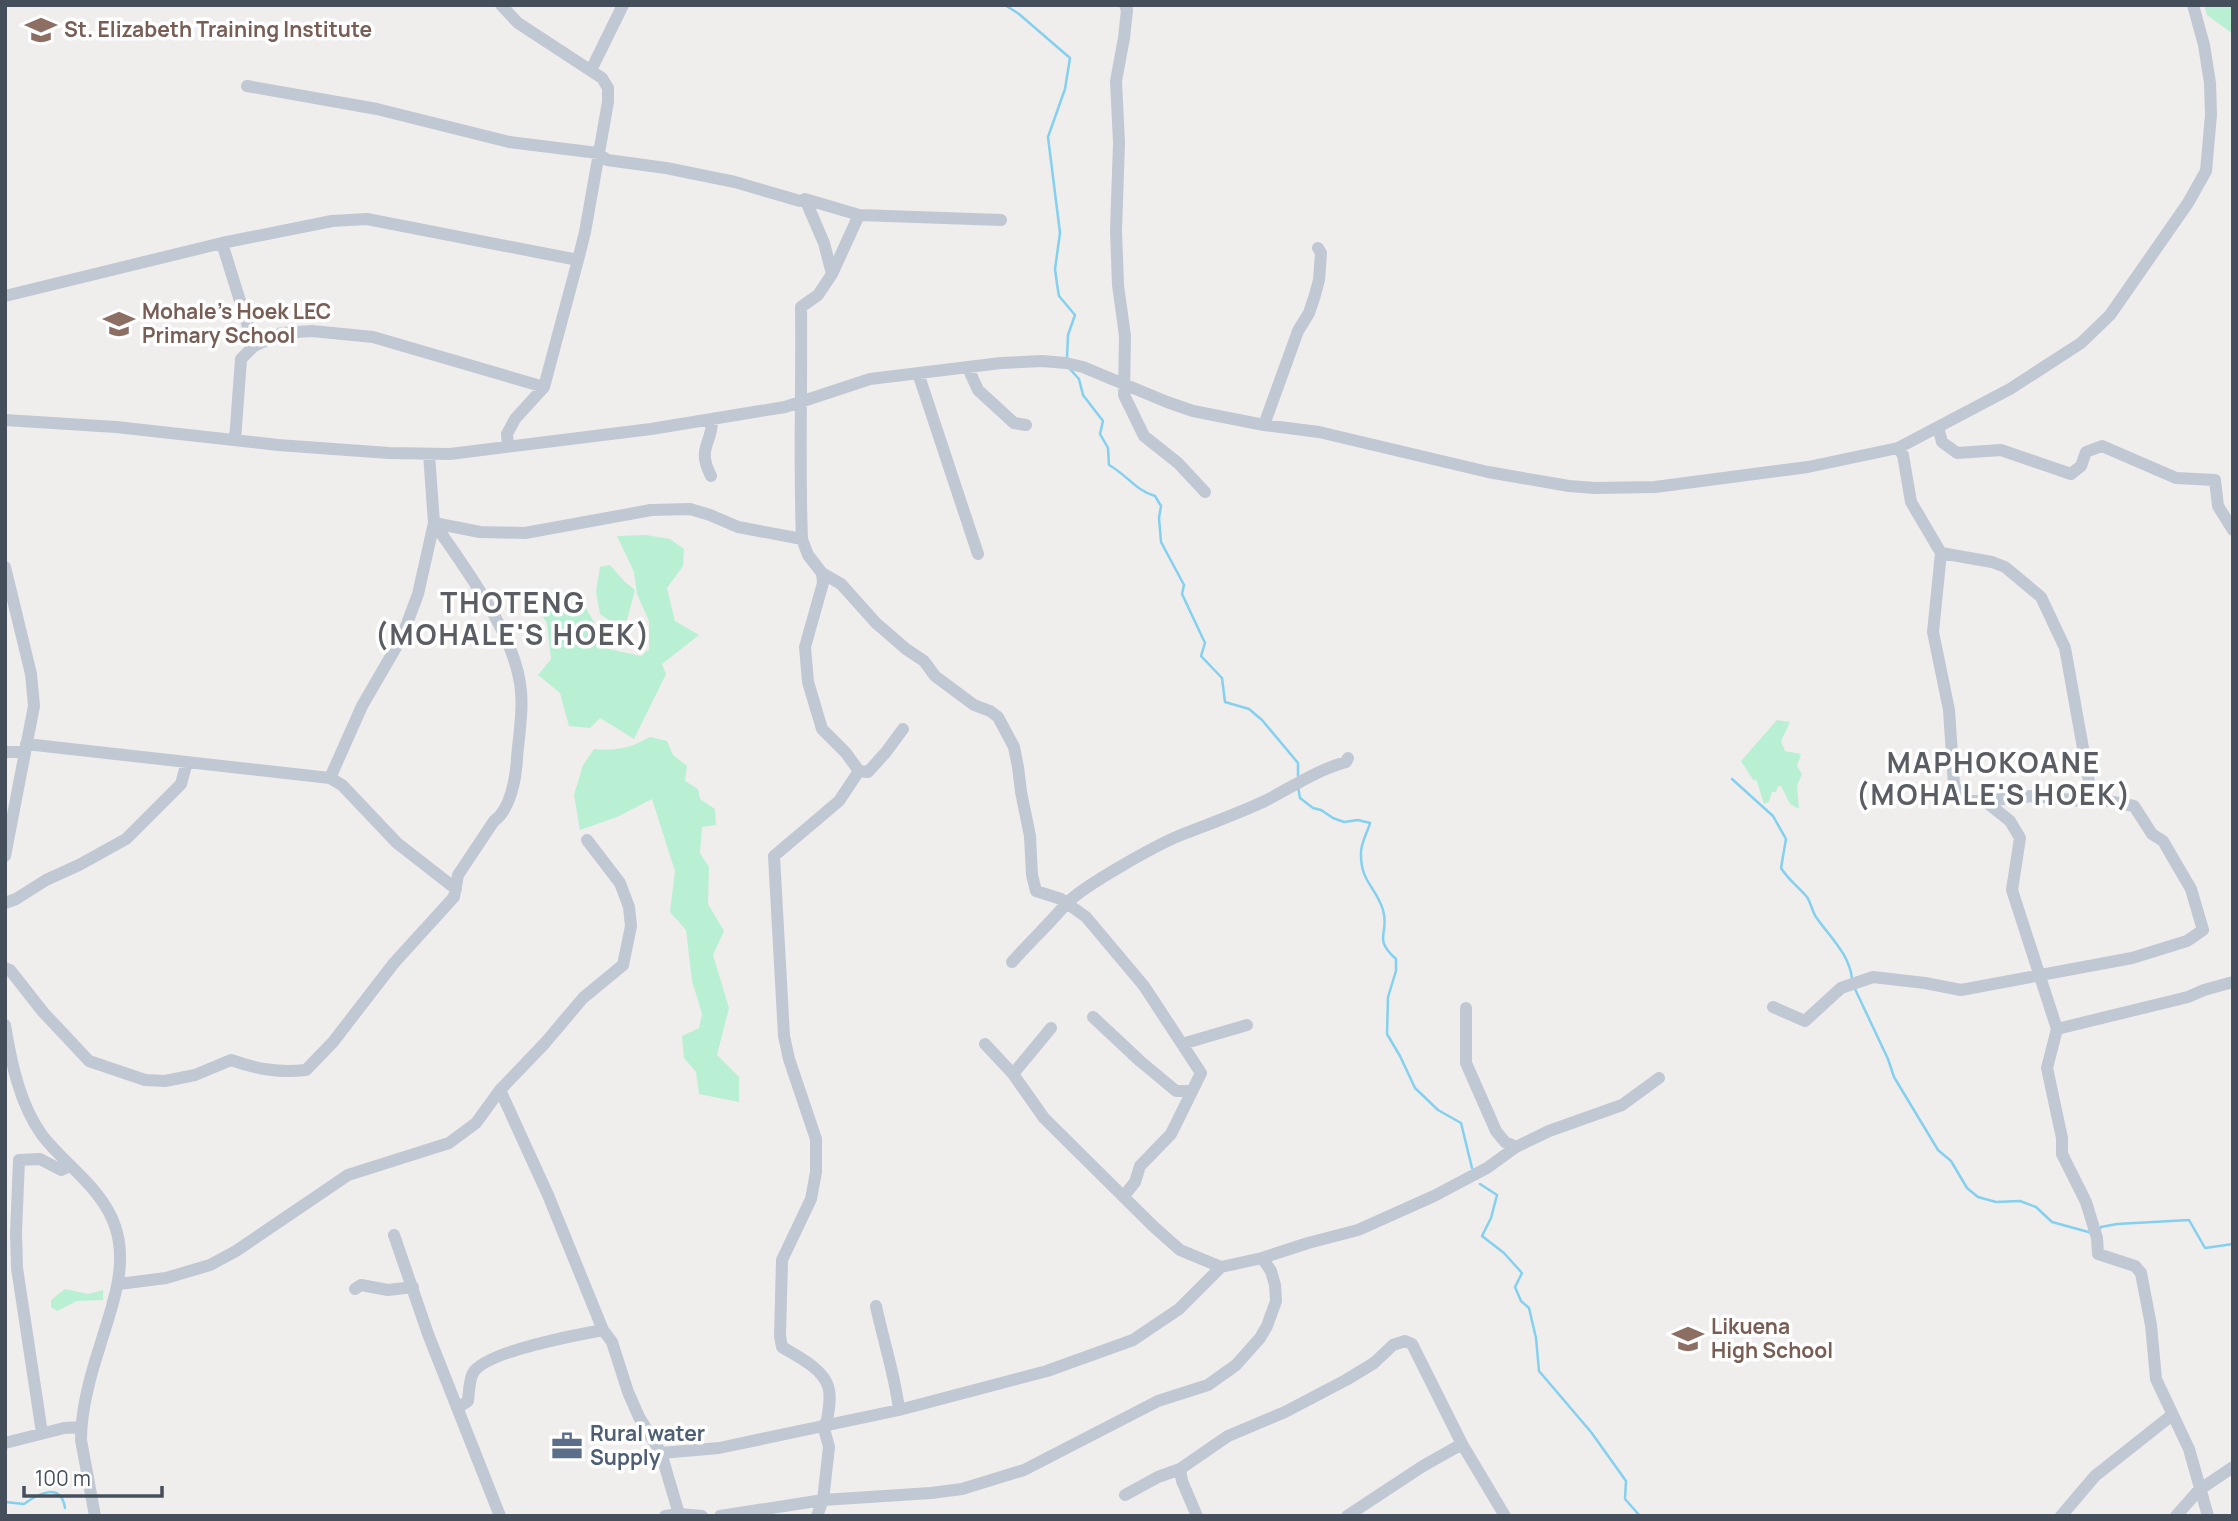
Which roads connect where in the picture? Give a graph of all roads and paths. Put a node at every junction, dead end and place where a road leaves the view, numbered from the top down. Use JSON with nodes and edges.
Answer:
{"nodes":[{"id":1,"x":501,"y":5,"type":"edge"},
{"id":2,"x":623,"y":5,"type":"edge"},
{"id":3,"x":1125,"y":5,"type":"edge"},
{"id":4,"x":2193,"y":5,"type":"edge"},
{"id":5,"x":591,"y":70,"type":"junction"},
{"id":6,"x":247,"y":86,"type":"dead end"},
{"id":7,"x":598,"y":153,"type":"junction"},
{"id":8,"x":805,"y":199,"type":"junction"},
{"id":9,"x":859,"y":215,"type":"junction"},
{"id":10,"x":1001,"y":220,"type":"dead end"},
{"id":11,"x":222,"y":243,"type":"junction"},
{"id":12,"x":1318,"y":248,"type":"dead end"},
{"id":13,"x":578,"y":260,"type":"junction"},
{"id":14,"x":832,"y":274,"type":"junction"},
{"id":15,"x":5,"y":296,"type":"edge"},
{"id":16,"x":254,"y":346,"type":"junction"},
{"id":17,"x":968,"y":368,"type":"junction"},
{"id":18,"x":918,"y":373,"type":"junction"},
{"id":19,"x":1122,"y":384,"type":"junction"},
{"id":20,"x":544,"y":387,"type":"junction"},
{"id":21,"x":800,"y":402,"type":"junction"},
{"id":22,"x":712,"y":419,"type":"junction"},
{"id":23,"x":5,"y":420,"type":"edge"},
{"id":24,"x":1026,"y":425,"type":"dead end"},
{"id":25,"x":1264,"y":425,"type":"junction"},
{"id":26,"x":1938,"y":427,"type":"junction"},
{"id":27,"x":234,"y":440,"type":"junction"},
{"id":28,"x":508,"y":446,"type":"junction"},
{"id":29,"x":1898,"y":448,"type":"junction"},
{"id":30,"x":429,"y":454,"type":"junction"},
{"id":31,"x":711,"y":476,"type":"dead end"},
{"id":32,"x":1205,"y":492,"type":"dead end"},
{"id":33,"x":434,"y":523,"type":"junction"},
{"id":34,"x":2233,"y":530,"type":"edge"},
{"id":35,"x":802,"y":539,"type":"junction"},
{"id":36,"x":1941,"y":553,"type":"junction"},
{"id":37,"x":978,"y":554,"type":"dead end"},
{"id":38,"x":5,"y":567,"type":"edge"},
{"id":39,"x":822,"y":573,"type":"junction"},
{"id":40,"x":902,"y":729,"type":"dead end"},
{"id":41,"x":25,"y":748,"type":"junction"},
{"id":42,"x":5,"y":752,"type":"edge"},
{"id":43,"x":1348,"y":758,"type":"dead end"},
{"id":44,"x":187,"y":762,"type":"junction"},
{"id":45,"x":859,"y":771,"type":"junction"},
{"id":46,"x":330,"y":778,"type":"junction"},
{"id":47,"x":2092,"y":798,"type":"junction"},
{"id":48,"x":1985,"y":801,"type":"junction"},
{"id":49,"x":587,"y":840,"type":"dead end"},
{"id":50,"x":5,"y":856,"type":"edge"},
{"id":51,"x":456,"y":889,"type":"junction"},
{"id":52,"x":5,"y":902,"type":"edge"},
{"id":53,"x":1067,"y":903,"type":"junction"},
{"id":54,"x":1012,"y":962,"type":"dead end"},
{"id":55,"x":5,"y":968,"type":"edge"},
{"id":56,"x":2040,"y":977,"type":"junction"},
{"id":57,"x":2233,"y":982,"type":"edge"},
{"id":58,"x":1773,"y":1007,"type":"dead end"},
{"id":59,"x":1466,"y":1008,"type":"dead end"},
{"id":60,"x":1093,"y":1017,"type":"dead end"},
{"id":61,"x":5,"y":1025,"type":"edge"},
{"id":62,"x":1247,"y":1025,"type":"dead end"},
{"id":63,"x":1051,"y":1028,"type":"dead end"},
{"id":64,"x":2057,"y":1029,"type":"junction"},
{"id":65,"x":985,"y":1044,"type":"dead end"},
{"id":66,"x":1182,"y":1044,"type":"junction"},
{"id":67,"x":1013,"y":1074,"type":"junction"},
{"id":68,"x":1658,"y":1078,"type":"dead end"},
{"id":69,"x":500,"y":1090,"type":"junction"},
{"id":70,"x":1191,"y":1091,"type":"junction"},
{"id":71,"x":1516,"y":1147,"type":"junction"},
{"id":72,"x":70,"y":1166,"type":"junction"},
{"id":73,"x":1124,"y":1196,"type":"junction"},
{"id":74,"x":394,"y":1235,"type":"dead end"},
{"id":75,"x":1262,"y":1258,"type":"junction"},
{"id":76,"x":1221,"y":1266,"type":"junction"},
{"id":77,"x":119,"y":1284,"type":"junction"},
{"id":78,"x":413,"y":1287,"type":"junction"},
{"id":79,"x":355,"y":1289,"type":"dead end"},
{"id":80,"x":876,"y":1306,"type":"dead end"},
{"id":81,"x":603,"y":1330,"type":"junction"},
{"id":82,"x":458,"y":1407,"type":"junction"},
{"id":83,"x":899,"y":1410,"type":"junction"},
{"id":84,"x":2172,"y":1415,"type":"junction"},
{"id":85,"x":825,"y":1425,"type":"junction"},
{"id":86,"x":81,"y":1427,"type":"junction"},
{"id":87,"x":42,"y":1433,"type":"junction"},
{"id":88,"x":5,"y":1443,"type":"edge"},
{"id":89,"x":1462,"y":1444,"type":"junction"},
{"id":90,"x":661,"y":1453,"type":"junction"},
{"id":91,"x":2233,"y":1467,"type":"edge"},
{"id":92,"x":1180,"y":1469,"type":"junction"},
{"id":93,"x":2199,"y":1490,"type":"junction"},
{"id":94,"x":1125,"y":1495,"type":"dead end"},
{"id":95,"x":822,"y":1500,"type":"junction"},
{"id":96,"x":672,"y":1515,"type":"edge"},
{"id":97,"x":95,"y":1516,"type":"edge"},
{"id":98,"x":500,"y":1516,"type":"edge"},
{"id":99,"x":702,"y":1516,"type":"edge"},
{"id":100,"x":720,"y":1516,"type":"edge"},
{"id":101,"x":817,"y":1516,"type":"edge"},
{"id":102,"x":1197,"y":1516,"type":"edge"},
{"id":103,"x":1347,"y":1516,"type":"edge"},
{"id":104,"x":1505,"y":1516,"type":"edge"},
{"id":105,"x":2060,"y":1516,"type":"edge"},
{"id":106,"x":2176,"y":1516,"type":"edge"},
{"id":107,"x":2208,"y":1516,"type":"edge"}],
"edges":[{"from":1,"to":5,"type":"street"},
{"from":2,"to":5,"type":"street"},
{"from":3,"to":19,"type":"street"},
{"from":4,"to":26,"type":"street"},
{"from":5,"to":7,"type":"street"},
{"from":6,"to":7,"type":"street"},
{"from":7,"to":8,"type":"street"},
{"from":7,"to":13,"type":"street"},
{"from":8,"to":9,"type":"street"},
{"from":8,"to":14,"type":"street"},
{"from":9,"to":10,"type":"street"},
{"from":9,"to":14,"type":"street"},
{"from":11,"to":13,"type":"street"},
{"from":11,"to":15,"type":"street"},
{"from":11,"to":16,"type":"street"},
{"from":12,"to":25,"type":"street"},
{"from":13,"to":20,"type":"street"},
{"from":14,"to":21,"type":"street"},
{"from":16,"to":20,"type":"street"},
{"from":16,"to":27,"type":"street"},
{"from":17,"to":18,"type":"street"},
{"from":17,"to":19,"type":"street"},
{"from":17,"to":24,"type":"street"},
{"from":18,"to":21,"type":"street"},
{"from":18,"to":37,"type":"street"},
{"from":19,"to":25,"type":"street"},
{"from":19,"to":32,"type":"street"},
{"from":20,"to":28,"type":"street"},
{"from":21,"to":22,"type":"street"},
{"from":21,"to":35,"type":"street"},
{"from":22,"to":28,"type":"street"},
{"from":22,"to":31,"type":"street"},
{"from":23,"to":27,"type":"street"},
{"from":25,"to":29,"type":"street"},
{"from":26,"to":29,"type":"street"},
{"from":26,"to":34,"type":"street"},
{"from":27,"to":30,"type":"street"},
{"from":28,"to":30,"type":"street"},
{"from":29,"to":36,"type":"street"},
{"from":30,"to":33,"type":"street"},
{"from":33,"to":35,"type":"street"},
{"from":33,"to":46,"type":"street"},
{"from":33,"to":51,"type":"street"},
{"from":35,"to":39,"type":"street"},
{"from":36,"to":47,"type":"street"},
{"from":36,"to":48,"type":"street"},
{"from":38,"to":41,"type":"street"},
{"from":39,"to":45,"type":"street"},
{"from":39,"to":53,"type":"street"},
{"from":40,"to":45,"type":"street"},
{"from":41,"to":42,"type":"street"},
{"from":41,"to":44,"type":"street"},
{"from":41,"to":50,"type":"street"},
{"from":43,"to":53,"type":"street"},
{"from":44,"to":46,"type":"street"},
{"from":44,"to":52,"type":"street"},
{"from":45,"to":85,"type":"street"},
{"from":46,"to":51,"type":"street"},
{"from":47,"to":48,"type":"street"},
{"from":47,"to":56,"type":"street"},
{"from":48,"to":56,"type":"street"},
{"from":49,"to":69,"type":"street"},
{"from":51,"to":55,"type":"street"},
{"from":53,"to":54,"type":"street"},
{"from":53,"to":66,"type":"street"},
{"from":56,"to":58,"type":"street"},
{"from":56,"to":64,"type":"street"},
{"from":57,"to":64,"type":"street"},
{"from":59,"to":71,"type":"street"},
{"from":60,"to":70,"type":"street"},
{"from":61,"to":72,"type":"street"},
{"from":62,"to":66,"type":"street"},
{"from":63,"to":67,"type":"street"},
{"from":64,"to":84,"type":"street"},
{"from":65,"to":67,"type":"street"},
{"from":66,"to":70,"type":"street"},
{"from":67,"to":73,"type":"street"},
{"from":68,"to":71,"type":"street"},
{"from":69,"to":77,"type":"street"},
{"from":69,"to":81,"type":"street"},
{"from":70,"to":73,"type":"street"},
{"from":71,"to":75,"type":"street"},
{"from":72,"to":77,"type":"street"},
{"from":72,"to":87,"type":"street"},
{"from":73,"to":76,"type":"street"},
{"from":74,"to":78,"type":"street"},
{"from":75,"to":76,"type":"street"},
{"from":75,"to":95,"type":"street"},
{"from":76,"to":83,"type":"street"},
{"from":77,"to":86,"type":"street"},
{"from":78,"to":79,"type":"street"},
{"from":78,"to":82,"type":"street"},
{"from":80,"to":83,"type":"street"},
{"from":81,"to":82,"type":"street"},
{"from":81,"to":90,"type":"street"},
{"from":82,"to":98,"type":"street"},
{"from":83,"to":85,"type":"street"},
{"from":84,"to":93,"type":"street"},
{"from":84,"to":105,"type":"street"},
{"from":85,"to":90,"type":"street"},
{"from":85,"to":95,"type":"street"},
{"from":86,"to":87,"type":"street"},
{"from":86,"to":97,"type":"street"},
{"from":87,"to":88,"type":"street"},
{"from":89,"to":92,"type":"street"},
{"from":89,"to":103,"type":"street"},
{"from":89,"to":104,"type":"street"},
{"from":90,"to":96,"type":"street"},
{"from":91,"to":93,"type":"street"},
{"from":92,"to":94,"type":"street"},
{"from":92,"to":102,"type":"street"},
{"from":93,"to":106,"type":"street"},
{"from":93,"to":107,"type":"street"},
{"from":95,"to":100,"type":"street"},
{"from":95,"to":101,"type":"street"},
{"from":96,"to":99,"type":"street"}]}
